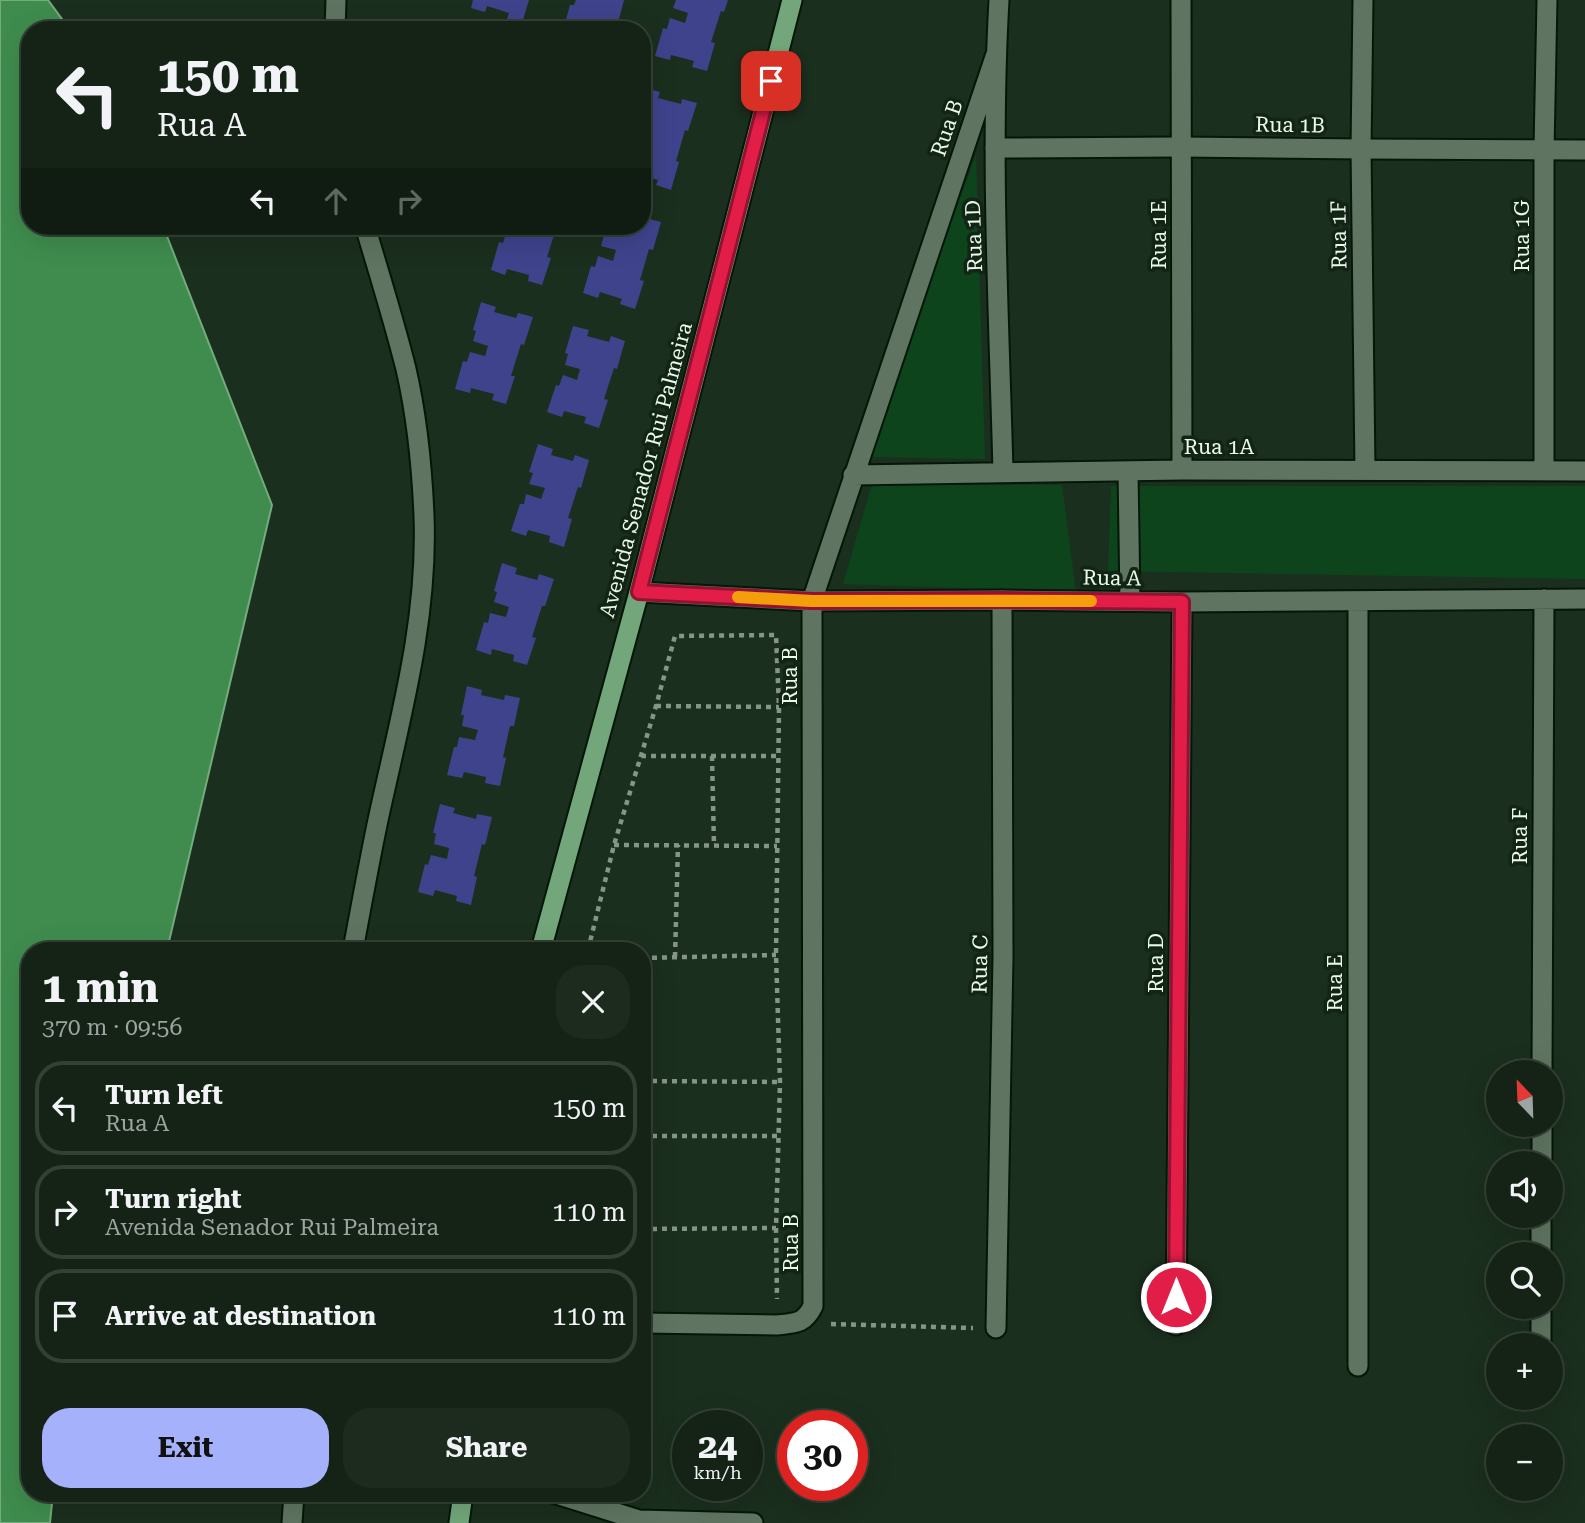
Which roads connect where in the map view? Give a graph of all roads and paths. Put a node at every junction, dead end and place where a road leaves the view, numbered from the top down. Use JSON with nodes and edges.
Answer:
{"nodes":[{"id":1,"x":336,"y":0,"type":"edge"},
{"id":2,"x":792,"y":0,"type":"edge"},
{"id":3,"x":999,"y":0,"type":"edge"},
{"id":4,"x":1181,"y":0,"type":"edge"},
{"id":5,"x":1363,"y":0,"type":"edge"},
{"id":6,"x":1547,"y":0,"type":"edge"},
{"id":7,"x":335,"y":21,"type":"edge"},
{"id":8,"x":996,"y":54,"type":"junction"},
{"id":9,"x":1181,"y":146,"type":"junction"},
{"id":10,"x":995,"y":148,"type":"junction"},
{"id":11,"x":1361,"y":149,"type":"junction"},
{"id":12,"x":1544,"y":149,"type":"junction"},
{"id":13,"x":1585,"y":150,"type":"edge"},
{"id":14,"x":368,"y":235,"type":"edge"},
{"id":15,"x":1182,"y":470,"type":"junction"},
{"id":16,"x":1364,"y":470,"type":"junction"},
{"id":17,"x":1128,"y":471,"type":"junction"},
{"id":18,"x":1544,"y":471,"type":"junction"},
{"id":19,"x":1585,"y":471,"type":"edge"},
{"id":20,"x":1003,"y":472,"type":"junction"},
{"id":21,"x":853,"y":475,"type":"junction"},
{"id":22,"x":639,"y":592,"type":"junction"},
{"id":23,"x":1544,"y":599,"type":"junction"},
{"id":24,"x":1585,"y":599,"type":"edge"},
{"id":25,"x":1002,"y":600,"type":"junction"},
{"id":26,"x":812,"y":601,"type":"junction"},
{"id":27,"x":1130,"y":601,"type":"junction"},
{"id":28,"x":1358,"y":601,"type":"junction"},
{"id":29,"x":1182,"y":602,"type":"junction"},
{"id":30,"x":656,"y":706,"type":"junction"},
{"id":31,"x":779,"y":707,"type":"junction"},
{"id":32,"x":641,"y":755,"type":"junction"},
{"id":33,"x":712,"y":755,"type":"junction"},
{"id":34,"x":778,"y":756,"type":"junction"},
{"id":35,"x":614,"y":845,"type":"junction"},
{"id":36,"x":678,"y":845,"type":"junction"},
{"id":37,"x":714,"y":846,"type":"junction"},
{"id":38,"x":777,"y":846,"type":"junction"},
{"id":39,"x":355,"y":942,"type":"edge"},
{"id":40,"x":543,"y":942,"type":"edge"},
{"id":41,"x":590,"y":942,"type":"edge"},
{"id":42,"x":776,"y":954,"type":"junction"},
{"id":43,"x":675,"y":957,"type":"junction"},
{"id":44,"x":651,"y":958,"type":"edge"},
{"id":45,"x":1542,"y":1060,"type":"edge"},
{"id":46,"x":651,"y":1081,"type":"edge"},
{"id":47,"x":780,"y":1082,"type":"junction"},
{"id":48,"x":651,"y":1136,"type":"edge"},
{"id":49,"x":779,"y":1136,"type":"junction"},
{"id":50,"x":776,"y":1228,"type":"junction"},
{"id":51,"x":651,"y":1229,"type":"edge"},
{"id":52,"x":651,"y":1323,"type":"edge"},
{"id":53,"x":799,"y":1323,"type":"junction"},
{"id":54,"x":777,"y":1325,"type":"junction"},
{"id":55,"x":1176,"y":1325,"type":"dead end"},
{"id":56,"x":996,"y":1328,"type":"joint"},
{"id":57,"x":1358,"y":1366,"type":"dead end"},
{"id":58,"x":293,"y":1502,"type":"edge"},
{"id":59,"x":462,"y":1502,"type":"edge"},
{"id":60,"x":578,"y":1502,"type":"edge"},
{"id":61,"x":633,"y":1521,"type":"edge"},
{"id":62,"x":292,"y":1523,"type":"edge"},
{"id":63,"x":459,"y":1523,"type":"edge"},
{"id":64,"x":753,"y":1523,"type":"edge"}],
"edges":[{"from":1,"to":7,"type":"street"},
{"from":2,"to":22,"type":"main road","name":"Avenida Senador Rui Palmeira"},
{"from":3,"to":8,"type":"street","name":"Rua 1D"},
{"from":4,"to":9,"type":"street","name":"Rua 1E"},
{"from":5,"to":11,"type":"street","name":"Rua 1F"},
{"from":6,"to":12,"type":"street","name":"Rua 1G"},
{"from":8,"to":10,"type":"street","name":"Rua 1D"},
{"from":8,"to":21,"type":"street","name":"Rua B"},
{"from":9,"to":10,"type":"street","name":"Rua 1B"},
{"from":9,"to":11,"type":"street","name":"Rua 1B"},
{"from":9,"to":15,"type":"street","name":"Rua 1E"},
{"from":10,"to":20,"type":"street","name":"Rua 1D"},
{"from":11,"to":12,"type":"street","name":"Rua 1B"},
{"from":11,"to":16,"type":"street","name":"Rua 1F"},
{"from":12,"to":13,"type":"street","name":"Rua 1B"},
{"from":12,"to":18,"type":"street","name":"Rua 1G"},
{"from":14,"to":39,"type":"street"},
{"from":15,"to":16,"type":"street","name":"Rua 1A"},
{"from":15,"to":17,"type":"street","name":"Rua 1A"},
{"from":16,"to":18,"type":"street","name":"Rua 1A"},
{"from":17,"to":20,"type":"street","name":"Rua 1A"},
{"from":17,"to":27,"type":"street"},
{"from":18,"to":19,"type":"street","name":"Rua 1A"},
{"from":20,"to":21,"type":"street","name":"Rua 1A"},
{"from":21,"to":26,"type":"street","name":"Rua B"},
{"from":22,"to":26,"type":"street","name":"Rua A"},
{"from":22,"to":40,"type":"main road","name":"Avenida Senador Rui Palmeira"},
{"from":23,"to":24,"type":"street","name":"Rua A"},
{"from":23,"to":28,"type":"street","name":"Rua A"},
{"from":23,"to":45,"type":"street","name":"Rua F"},
{"from":25,"to":26,"type":"street","name":"Rua A"},
{"from":25,"to":27,"type":"street","name":"Rua A"},
{"from":25,"to":56,"type":"street","name":"Rua C"},
{"from":26,"to":53,"type":"street","name":"Rua B"},
{"from":27,"to":29,"type":"street","name":"Rua A"},
{"from":28,"to":29,"type":"street","name":"Rua A"},
{"from":28,"to":57,"type":"street","name":"Rua E"},
{"from":29,"to":55,"type":"street","name":"Rua D"},
{"from":30,"to":31,"type":"path"},
{"from":30,"to":31,"type":"path"},
{"from":30,"to":32,"type":"path"},
{"from":31,"to":34,"type":"path"},
{"from":32,"to":33,"type":"path"},
{"from":32,"to":35,"type":"path"},
{"from":33,"to":34,"type":"path"},
{"from":33,"to":37,"type":"path"},
{"from":34,"to":38,"type":"path"},
{"from":35,"to":36,"type":"path"},
{"from":35,"to":41,"type":"path"},
{"from":36,"to":37,"type":"path"},
{"from":36,"to":43,"type":"path"},
{"from":37,"to":38,"type":"path"},
{"from":38,"to":42,"type":"path"},
{"from":42,"to":43,"type":"path"},
{"from":42,"to":47,"type":"path"},
{"from":43,"to":44,"type":"path"},
{"from":46,"to":47,"type":"path"},
{"from":47,"to":49,"type":"path"},
{"from":48,"to":49,"type":"path"},
{"from":49,"to":50,"type":"path"},
{"from":50,"to":51,"type":"path"},
{"from":50,"to":54,"type":"path"},
{"from":52,"to":54,"type":"street"},
{"from":53,"to":54,"type":"street"},
{"from":53,"to":56,"type":"path"},
{"from":58,"to":62,"type":"street"},
{"from":59,"to":63,"type":"main road"},
{"from":60,"to":61,"type":"street"},
{"from":61,"to":64,"type":"street"}]}
